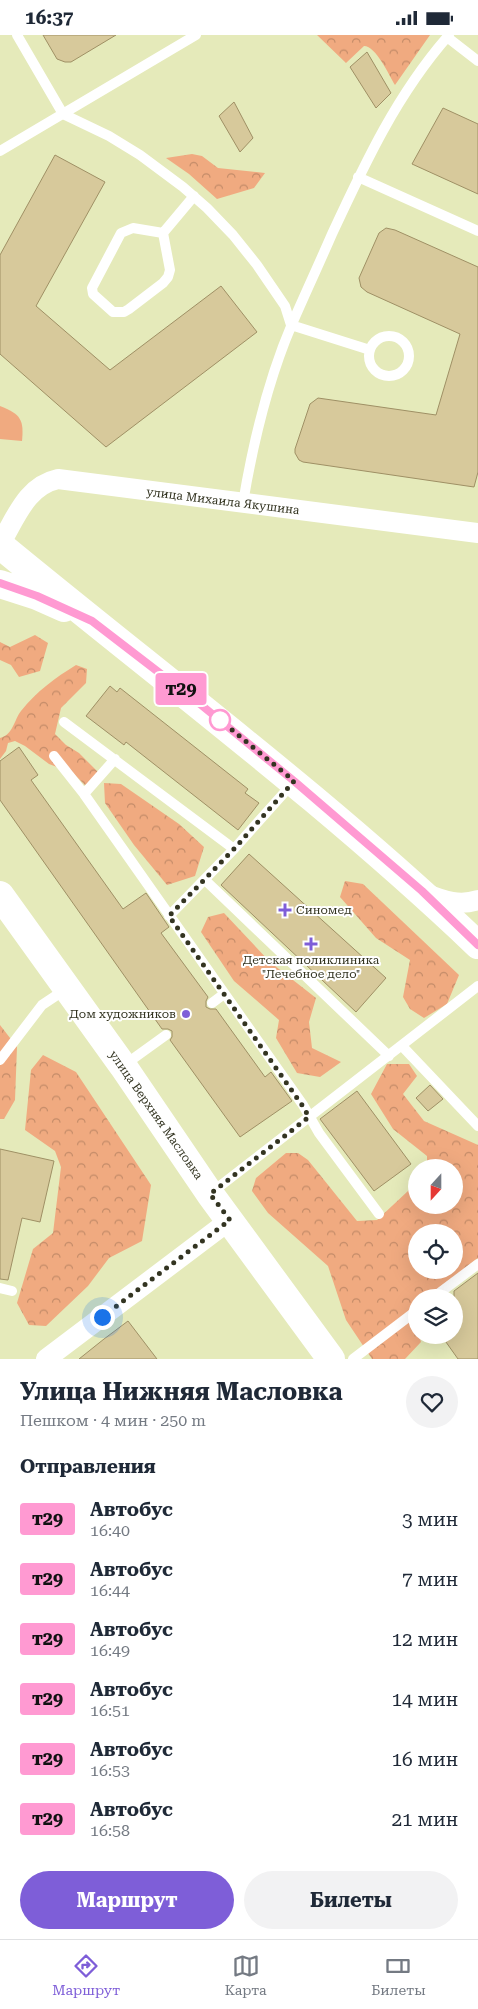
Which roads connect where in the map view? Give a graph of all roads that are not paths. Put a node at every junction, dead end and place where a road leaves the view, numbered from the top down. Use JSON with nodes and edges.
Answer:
{"nodes":[{"id":1,"x":17,"y":35,"type":"edge"},
{"id":2,"x":174,"y":35,"type":"edge"},
{"id":3,"x":196,"y":35,"type":"edge"},
{"id":4,"x":448,"y":36,"type":"edge"},
{"id":5,"x":180,"y":45,"type":"junction"},
{"id":6,"x":478,"y":61,"type":"edge"},
{"id":7,"x":63,"y":114,"type":"junction"},
{"id":8,"x":0,"y":151,"type":"edge"},
{"id":9,"x":358,"y":177,"type":"junction"},
{"id":10,"x":194,"y":196,"type":"junction"},
{"id":11,"x":478,"y":231,"type":"edge"},
{"id":12,"x":162,"y":233,"type":"junction"},
{"id":13,"x":291,"y":325,"type":"junction"},
{"id":14,"x":370,"y":349,"type":"junction"},
{"id":15,"x":242,"y":503,"type":"junction"},
{"id":16,"x":478,"y":533,"type":"edge"},
{"id":17,"x":0,"y":544,"type":"edge"},
{"id":18,"x":0,"y":583,"type":"edge"},
{"id":19,"x":92,"y":621,"type":"junction"},
{"id":20,"x":64,"y":722,"type":"dead end"},
{"id":21,"x":54,"y":756,"type":"dead end"},
{"id":22,"x":115,"y":759,"type":"junction"},
{"id":23,"x":294,"y":781,"type":"junction"},
{"id":24,"x":84,"y":793,"type":"junction"},
{"id":25,"x":234,"y":849,"type":"junction"},
{"id":26,"x":204,"y":880,"type":"junction"},
{"id":27,"x":422,"y":891,"type":"junction"},
{"id":28,"x":0,"y":895,"type":"edge"},
{"id":29,"x":478,"y":900,"type":"edge"},
{"id":30,"x":169,"y":916,"type":"junction"},
{"id":31,"x":478,"y":945,"type":"edge"},
{"id":32,"x":478,"y":986,"type":"edge"},
{"id":33,"x":67,"y":988,"type":"junction"},
{"id":34,"x":224,"y":994,"type":"junction"},
{"id":35,"x":212,"y":1003,"type":"dead end"},
{"id":36,"x":166,"y":1035,"type":"dead end"},
{"id":37,"x":402,"y":1045,"type":"junction"},
{"id":38,"x":389,"y":1056,"type":"junction"},
{"id":39,"x":0,"y":1060,"type":"edge"},
{"id":40,"x":122,"y":1066,"type":"junction"},
{"id":41,"x":309,"y":1117,"type":"junction"},
{"id":42,"x":478,"y":1126,"type":"edge"},
{"id":43,"x":210,"y":1194,"type":"junction"},
{"id":44,"x":380,"y":1214,"type":"dead end"},
{"id":45,"x":230,"y":1220,"type":"junction"},
{"id":46,"x":478,"y":1264,"type":"edge"},
{"id":47,"x":0,"y":1288,"type":"edge"},
{"id":48,"x":445,"y":1289,"type":"edge"},
{"id":49,"x":12,"y":1291,"type":"dead end"},
{"id":50,"x":408,"y":1317,"type":"edge"},
{"id":51,"x":46,"y":1359,"type":"edge"},
{"id":52,"x":331,"y":1359,"type":"edge"},
{"id":53,"x":353,"y":1359,"type":"edge"}],
"edges":[{"from":1,"to":7,"type":"lane"},
{"from":2,"to":5,"type":"lane"},
{"from":3,"to":5,"type":"lane"},
{"from":4,"to":6,"type":"lane"},
{"from":4,"to":9,"type":"lane"},
{"from":5,"to":7,"type":"lane"},
{"from":7,"to":8,"type":"lane"},
{"from":7,"to":10,"type":"lane"},
{"from":9,"to":11,"type":"lane"},
{"from":9,"to":13,"type":"lane"},
{"from":10,"to":12,"type":"lane"},
{"from":10,"to":13,"type":"lane"},
{"from":12,"to":12,"type":"lane"},
{"from":13,"to":14,"type":"lane"},
{"from":13,"to":15,"type":"lane"},
{"from":14,"to":14,"type":"lane"},
{"from":15,"to":16,"type":"street","name":"улица Михаила Якушина"},
{"from":15,"to":17,"type":"street","name":"улица Михаила Якушина"},
{"from":17,"to":19,"type":"street"},
{"from":18,"to":19,"type":"street"},
{"from":19,"to":23,"type":"street"},
{"from":20,"to":22,"type":"lane"},
{"from":21,"to":24,"type":"lane"},
{"from":22,"to":24,"type":"lane"},
{"from":22,"to":25,"type":"lane"},
{"from":23,"to":25,"type":"lane"},
{"from":23,"to":27,"type":"street"},
{"from":24,"to":30,"type":"lane"},
{"from":25,"to":26,"type":"lane"},
{"from":26,"to":30,"type":"lane"},
{"from":26,"to":38,"type":"lane"},
{"from":27,"to":29,"type":"street"},
{"from":27,"to":31,"type":"street"},
{"from":28,"to":33,"type":"street","name":"улица Верхняя Масловка"},
{"from":30,"to":34,"type":"lane"},
{"from":32,"to":37,"type":"lane"},
{"from":33,"to":39,"type":"lane"},
{"from":33,"to":40,"type":"street","name":"улица Верхняя Масловка"},
{"from":34,"to":35,"type":"lane"},
{"from":34,"to":41,"type":"lane"},
{"from":36,"to":40,"type":"lane"},
{"from":37,"to":38,"type":"lane"},
{"from":37,"to":42,"type":"lane"},
{"from":38,"to":41,"type":"lane"},
{"from":40,"to":43,"type":"street","name":"улица Верхняя Масловка"},
{"from":41,"to":43,"type":"lane"},
{"from":41,"to":44,"type":"lane"},
{"from":43,"to":45,"type":"street","name":"улица Верхняя Масловка"},
{"from":45,"to":51,"type":"street"},
{"from":45,"to":52,"type":"street","name":"улица Верхняя Масловка"},
{"from":46,"to":48,"type":"lane"},
{"from":47,"to":49,"type":"lane"},
{"from":50,"to":53,"type":"lane"}]}
